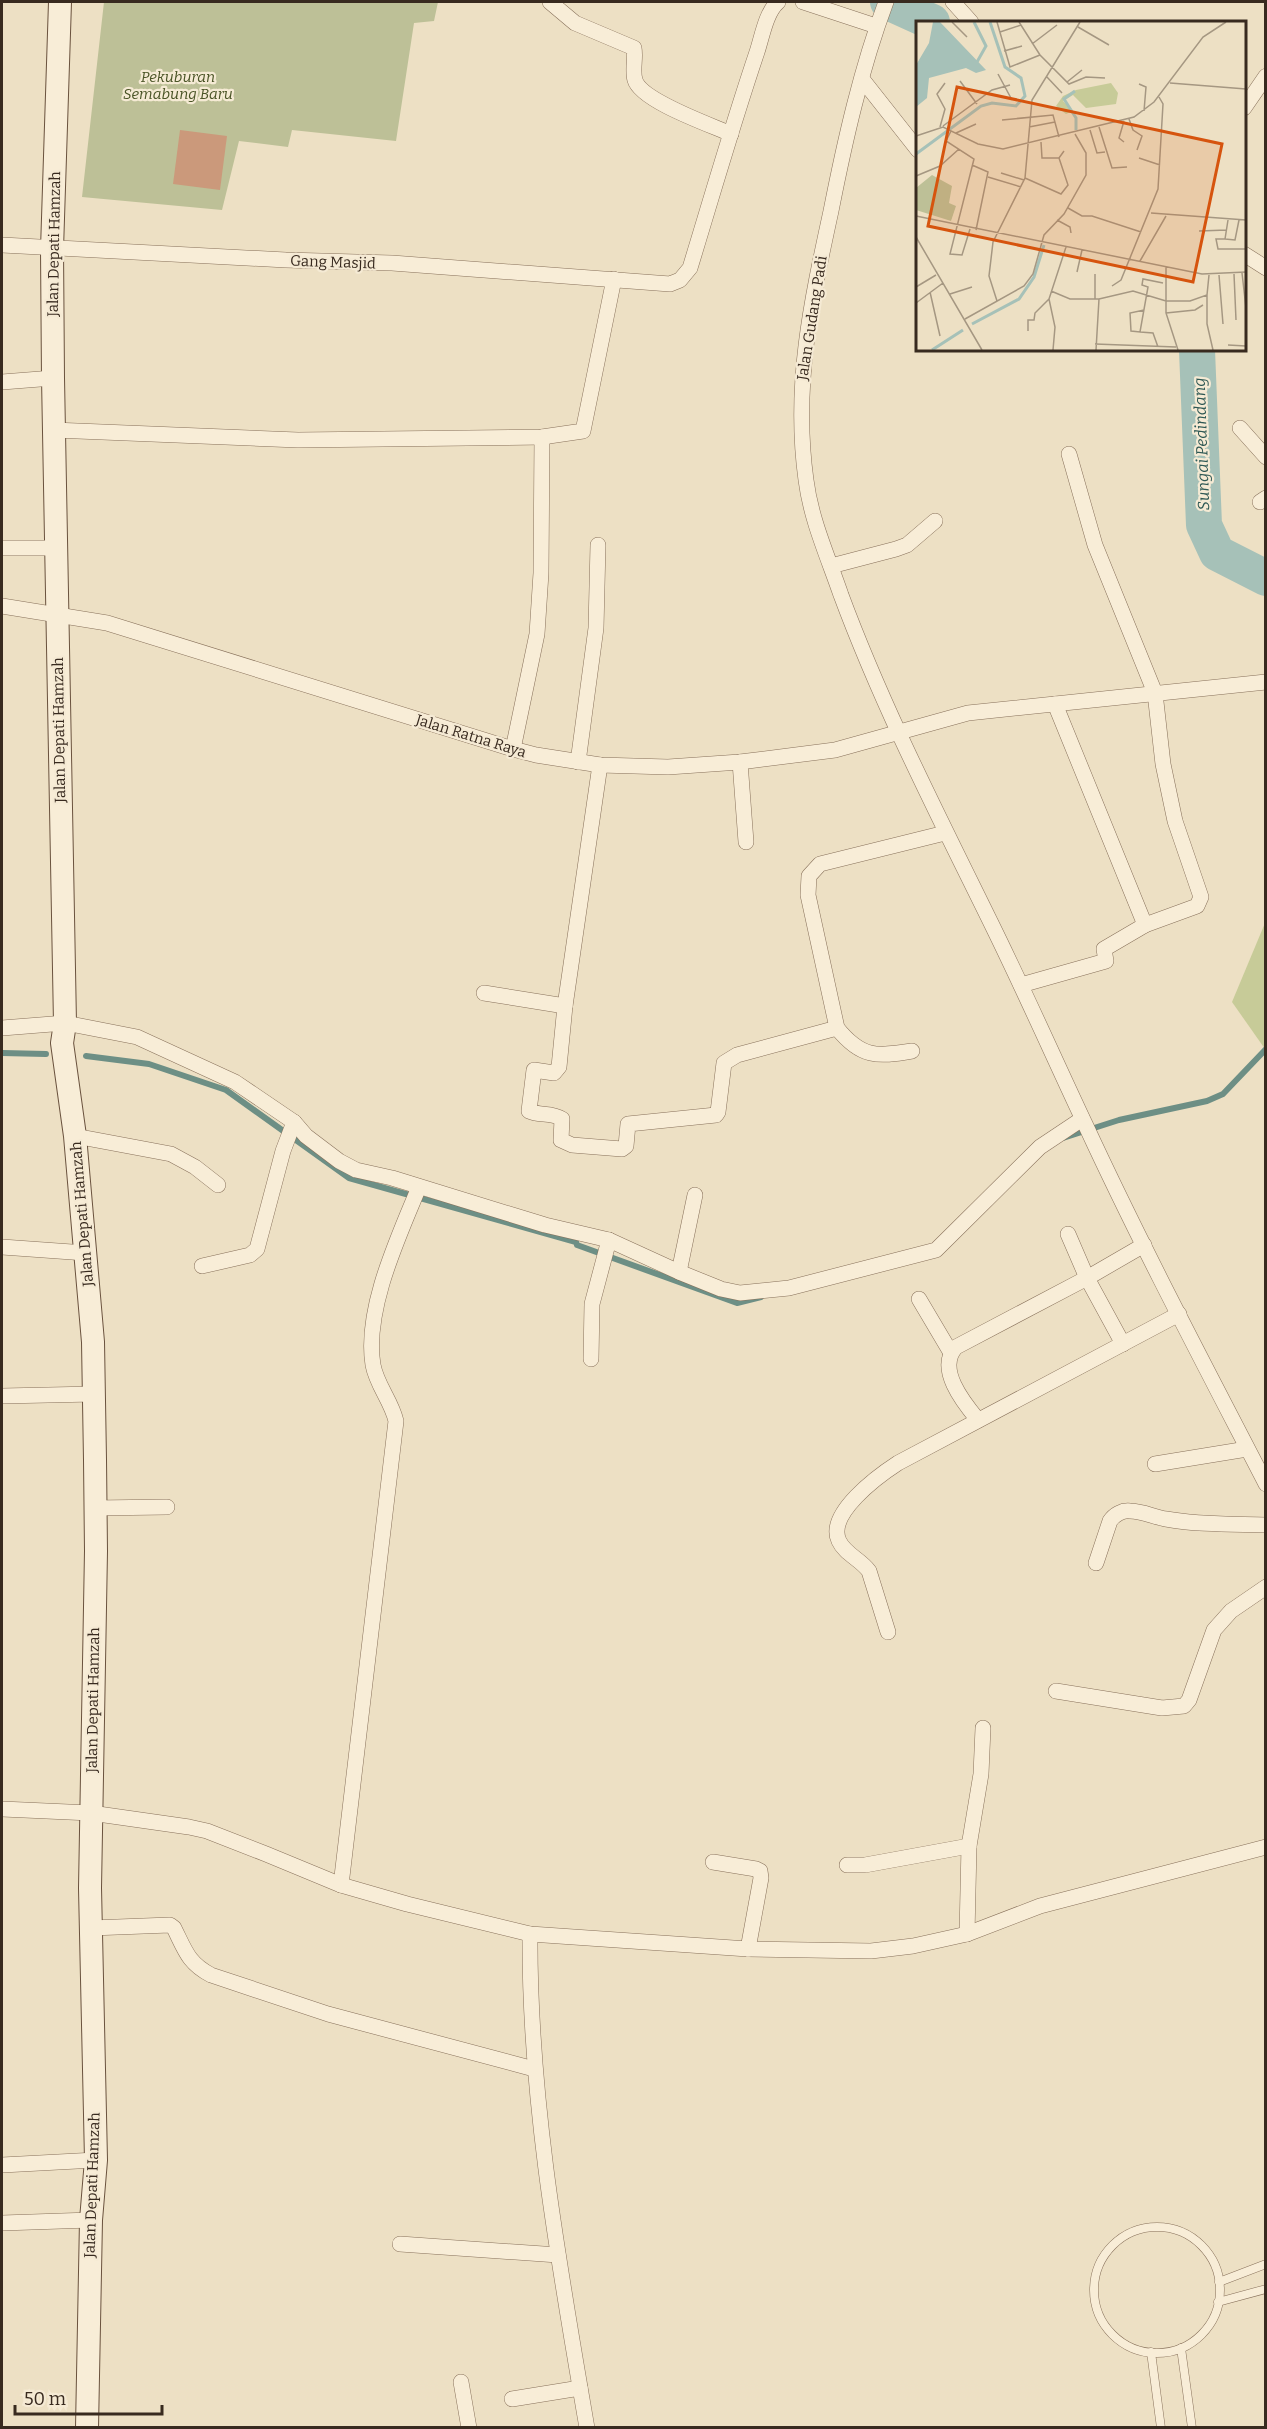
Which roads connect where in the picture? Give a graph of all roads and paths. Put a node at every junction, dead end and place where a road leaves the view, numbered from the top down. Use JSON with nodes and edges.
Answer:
{"nodes":[{"id":1,"x":60,"y":2,"type":"edge"},
{"id":2,"x":550,"y":2,"type":"edge"},
{"id":3,"x":778,"y":2,"type":"edge"},
{"id":4,"x":803,"y":2,"type":"edge"},
{"id":5,"x":886,"y":2,"type":"edge"},
{"id":6,"x":953,"y":2,"type":"edge"},
{"id":7,"x":970,"y":21,"type":"edge"},
{"id":8,"x":877,"y":24,"type":"junction"},
{"id":9,"x":1266,"y":76,"type":"edge"},
{"id":10,"x":862,"y":79,"type":"junction"},
{"id":11,"x":1246,"y":106,"type":"edge"},
{"id":12,"x":731,"y":134,"type":"junction"},
{"id":13,"x":916,"y":147,"type":"edge"},
{"id":14,"x":2,"y":245,"type":"edge"},
{"id":15,"x":52,"y":249,"type":"junction"},
{"id":16,"x":1246,"y":255,"type":"edge"},
{"id":17,"x":1266,"y":268,"type":"edge"},
{"id":18,"x":614,"y":279,"type":"junction"},
{"id":19,"x":53,"y":378,"type":"junction"},
{"id":20,"x":2,"y":382,"type":"edge"},
{"id":21,"x":1240,"y":428,"type":"dead end"},
{"id":22,"x":53,"y":430,"type":"junction"},
{"id":23,"x":542,"y":437,"type":"junction"},
{"id":24,"x":1069,"y":454,"type":"dead end"},
{"id":25,"x":1266,"y":457,"type":"edge"},
{"id":26,"x":935,"y":521,"type":"dead end"},
{"id":27,"x":598,"y":545,"type":"dead end"},
{"id":28,"x":2,"y":548,"type":"edge"},
{"id":29,"x":55,"y":548,"type":"junction"},
{"id":30,"x":831,"y":566,"type":"junction"},
{"id":31,"x":2,"y":606,"type":"edge"},
{"id":32,"x":57,"y":614,"type":"junction"},
{"id":33,"x":1266,"y":682,"type":"edge"},
{"id":34,"x":1155,"y":693,"type":"junction"},
{"id":35,"x":1055,"y":704,"type":"junction"},
{"id":36,"x":897,"y":733,"type":"junction"},
{"id":37,"x":513,"y":749,"type":"junction"},
{"id":38,"x":578,"y":762,"type":"junction"},
{"id":39,"x":740,"y":762,"type":"junction"},
{"id":40,"x":600,"y":765,"type":"junction"},
{"id":41,"x":945,"y":833,"type":"junction"},
{"id":42,"x":747,"y":842,"type":"dead end"},
{"id":43,"x":1145,"y":925,"type":"junction"},
{"id":44,"x":1021,"y":985,"type":"junction"},
{"id":45,"x":484,"y":993,"type":"dead end"},
{"id":46,"x":565,"y":1006,"type":"junction"},
{"id":47,"x":65,"y":1023,"type":"junction"},
{"id":48,"x":2,"y":1028,"type":"edge"},
{"id":49,"x":837,"y":1028,"type":"junction"},
{"id":50,"x":912,"y":1051,"type":"dead end"},
{"id":51,"x":1085,"y":1125,"type":"junction"},
{"id":52,"x":292,"y":1127,"type":"junction"},
{"id":53,"x":75,"y":1136,"type":"junction"},
{"id":54,"x":218,"y":1185,"type":"dead end"},
{"id":55,"x":418,"y":1191,"type":"junction"},
{"id":56,"x":694,"y":1195,"type":"dead end"},
{"id":57,"x":1068,"y":1234,"type":"dead end"},
{"id":58,"x":1144,"y":1245,"type":"junction"},
{"id":59,"x":607,"y":1246,"type":"junction"},
{"id":60,"x":2,"y":1247,"type":"edge"},
{"id":61,"x":86,"y":1253,"type":"junction"},
{"id":62,"x":201,"y":1266,"type":"dead end"},
{"id":63,"x":679,"y":1272,"type":"junction"},
{"id":64,"x":1087,"y":1278,"type":"junction"},
{"id":65,"x":919,"y":1299,"type":"dead end"},
{"id":66,"x":1179,"y":1314,"type":"junction"},
{"id":67,"x":1123,"y":1344,"type":"junction"},
{"id":68,"x":951,"y":1353,"type":"junction"},
{"id":69,"x":591,"y":1359,"type":"dead end"},
{"id":70,"x":94,"y":1394,"type":"junction"},
{"id":71,"x":2,"y":1396,"type":"edge"},
{"id":72,"x":978,"y":1420,"type":"junction"},
{"id":73,"x":1247,"y":1449,"type":"junction"},
{"id":74,"x":1155,"y":1464,"type":"dead end"},
{"id":75,"x":1266,"y":1484,"type":"edge"},
{"id":76,"x":95,"y":1508,"type":"junction"},
{"id":77,"x":167,"y":1508,"type":"dead end"},
{"id":78,"x":1266,"y":1525,"type":"edge"},
{"id":79,"x":1096,"y":1563,"type":"dead end"},
{"id":80,"x":1266,"y":1587,"type":"edge"},
{"id":81,"x":888,"y":1632,"type":"dead end"},
{"id":82,"x":1056,"y":1691,"type":"dead end"},
{"id":83,"x":983,"y":1728,"type":"dead end"},
{"id":84,"x":2,"y":1809,"type":"edge"},
{"id":85,"x":91,"y":1813,"type":"junction"},
{"id":86,"x":969,"y":1846,"type":"junction"},
{"id":87,"x":1266,"y":1847,"type":"edge"},
{"id":88,"x":713,"y":1862,"type":"dead end"},
{"id":89,"x":847,"y":1865,"type":"dead end"},
{"id":90,"x":341,"y":1885,"type":"junction"},
{"id":91,"x":91,"y":1928,"type":"junction"},
{"id":92,"x":530,"y":1934,"type":"junction"},
{"id":93,"x":967,"y":1934,"type":"junction"},
{"id":94,"x":748,"y":1949,"type":"junction"},
{"id":95,"x":534,"y":2069,"type":"junction"},
{"id":96,"x":96,"y":2160,"type":"junction"},
{"id":97,"x":2,"y":2165,"type":"edge"},
{"id":98,"x":91,"y":2220,"type":"junction"},
{"id":99,"x":2,"y":2223,"type":"edge"},
{"id":100,"x":400,"y":2244,"type":"dead end"},
{"id":101,"x":558,"y":2255,"type":"junction"},
{"id":102,"x":1266,"y":2264,"type":"edge"},
{"id":103,"x":1219,"y":2282,"type":"junction"},
{"id":104,"x":1266,"y":2289,"type":"edge"},
{"id":105,"x":1218,"y":2302,"type":"junction"},
{"id":106,"x":1181,"y":2348,"type":"junction"},
{"id":107,"x":1151,"y":2352,"type":"junction"},
{"id":108,"x":461,"y":2382,"type":"dead end"},
{"id":109,"x":580,"y":2388,"type":"junction"},
{"id":110,"x":512,"y":2399,"type":"dead end"},
{"id":111,"x":87,"y":2427,"type":"edge"},
{"id":112,"x":469,"y":2427,"type":"edge"},
{"id":113,"x":587,"y":2427,"type":"edge"},
{"id":114,"x":1161,"y":2427,"type":"edge"},
{"id":115,"x":1192,"y":2427,"type":"edge"}],
"edges":[{"from":1,"to":15,"type":"main road","name":"Jalan Depati Hamzah"},
{"from":2,"to":12,"type":"street"},
{"from":3,"to":12,"type":"street","name":"Gang Masjid"},
{"from":4,"to":8,"type":"street"},
{"from":5,"to":8,"type":"street","name":"Jalan Gudang Padi"},
{"from":6,"to":7,"type":"street"},
{"from":8,"to":10,"type":"street","name":"Jalan Gudang Padi"},
{"from":9,"to":11,"type":"street"},
{"from":10,"to":13,"type":"street"},
{"from":10,"to":30,"type":"street","name":"Jalan Gudang Padi"},
{"from":12,"to":18,"type":"street","name":"Gang Masjid"},
{"from":14,"to":15,"type":"street","name":"Gang Masjid"},
{"from":15,"to":18,"type":"street","name":"Gang Masjid"},
{"from":15,"to":19,"type":"main road","name":"Jalan Depati Hamzah"},
{"from":16,"to":17,"type":"street"},
{"from":18,"to":23,"type":"street"},
{"from":19,"to":20,"type":"street"},
{"from":19,"to":22,"type":"main road","name":"Jalan Depati Hamzah"},
{"from":21,"to":25,"type":"street"},
{"from":22,"to":23,"type":"street"},
{"from":22,"to":29,"type":"main road","name":"Jalan Depati Hamzah"},
{"from":23,"to":37,"type":"street"},
{"from":24,"to":34,"type":"street"},
{"from":26,"to":30,"type":"street"},
{"from":27,"to":38,"type":"street"},
{"from":28,"to":29,"type":"street"},
{"from":29,"to":32,"type":"main road","name":"Jalan Depati Hamzah"},
{"from":30,"to":36,"type":"street","name":"Jalan Gudang Padi"},
{"from":31,"to":32,"type":"street","name":"Jalan Ratna Raya"},
{"from":32,"to":37,"type":"street","name":"Jalan Ratna Raya"},
{"from":32,"to":47,"type":"main road","name":"Jalan Depati Hamzah"},
{"from":33,"to":34,"type":"street","name":"Jalan Ratna Raya"},
{"from":34,"to":35,"type":"street","name":"Jalan Ratna Raya"},
{"from":34,"to":43,"type":"street"},
{"from":35,"to":36,"type":"street","name":"Jalan Ratna Raya"},
{"from":35,"to":43,"type":"street"},
{"from":36,"to":39,"type":"street","name":"Jalan Ratna Raya"},
{"from":36,"to":41,"type":"street","name":"Jalan Gudang Padi"},
{"from":37,"to":38,"type":"street","name":"Jalan Ratna Raya"},
{"from":38,"to":40,"type":"street","name":"Jalan Ratna Raya"},
{"from":39,"to":40,"type":"street","name":"Jalan Ratna Raya"},
{"from":39,"to":42,"type":"street"},
{"from":40,"to":46,"type":"street"},
{"from":41,"to":44,"type":"street","name":"Jalan Gudang Padi"},
{"from":41,"to":49,"type":"street"},
{"from":43,"to":44,"type":"street"},
{"from":44,"to":51,"type":"street","name":"Jalan Gudang Padi"},
{"from":45,"to":46,"type":"street"},
{"from":46,"to":49,"type":"street"},
{"from":47,"to":48,"type":"street"},
{"from":47,"to":52,"type":"street"},
{"from":47,"to":53,"type":"main road","name":"Jalan Depati Hamzah"},
{"from":49,"to":50,"type":"street"},
{"from":51,"to":58,"type":"street","name":"Jalan Gudang Padi"},
{"from":51,"to":63,"type":"street"},
{"from":52,"to":55,"type":"street"},
{"from":52,"to":62,"type":"street"},
{"from":53,"to":54,"type":"street"},
{"from":53,"to":61,"type":"main road","name":"Jalan Depati Hamzah"},
{"from":55,"to":59,"type":"street"},
{"from":55,"to":90,"type":"street"},
{"from":56,"to":63,"type":"street"},
{"from":57,"to":64,"type":"street"},
{"from":58,"to":64,"type":"street"},
{"from":58,"to":66,"type":"street","name":"Jalan Gudang Padi"},
{"from":59,"to":63,"type":"street"},
{"from":59,"to":69,"type":"street"},
{"from":60,"to":61,"type":"street"},
{"from":61,"to":70,"type":"main road","name":"Jalan Depati Hamzah"},
{"from":64,"to":67,"type":"street"},
{"from":64,"to":68,"type":"street"},
{"from":65,"to":68,"type":"street"},
{"from":66,"to":67,"type":"street"},
{"from":66,"to":73,"type":"street","name":"Jalan Gudang Padi"},
{"from":67,"to":72,"type":"street"},
{"from":68,"to":72,"type":"street"},
{"from":70,"to":71,"type":"street"},
{"from":70,"to":76,"type":"main road","name":"Jalan Depati Hamzah"},
{"from":72,"to":81,"type":"street"},
{"from":73,"to":74,"type":"street"},
{"from":73,"to":75,"type":"street","name":"Jalan Gudang Padi"},
{"from":76,"to":77,"type":"street"},
{"from":76,"to":85,"type":"main road","name":"Jalan Depati Hamzah"},
{"from":78,"to":79,"type":"street"},
{"from":80,"to":82,"type":"street"},
{"from":83,"to":86,"type":"street"},
{"from":84,"to":85,"type":"street"},
{"from":85,"to":90,"type":"street"},
{"from":85,"to":91,"type":"main road","name":"Jalan Depati Hamzah"},
{"from":86,"to":89,"type":"street"},
{"from":86,"to":93,"type":"street"},
{"from":87,"to":93,"type":"street"},
{"from":88,"to":94,"type":"street"},
{"from":90,"to":92,"type":"street"},
{"from":91,"to":95,"type":"street"},
{"from":91,"to":96,"type":"main road","name":"Jalan Depati Hamzah"},
{"from":92,"to":94,"type":"street"},
{"from":92,"to":95,"type":"street"},
{"from":93,"to":94,"type":"street"},
{"from":95,"to":101,"type":"street"},
{"from":96,"to":97,"type":"street"},
{"from":96,"to":98,"type":"main road","name":"Jalan Depati Hamzah"},
{"from":98,"to":99,"type":"street"},
{"from":98,"to":111,"type":"main road","name":"Jalan Depati Hamzah"},
{"from":100,"to":101,"type":"street"},
{"from":101,"to":109,"type":"street"},
{"from":102,"to":103,"type":"lane"},
{"from":103,"to":105,"type":"lane"},
{"from":103,"to":107,"type":"lane"},
{"from":104,"to":105,"type":"lane"},
{"from":105,"to":106,"type":"lane"},
{"from":106,"to":107,"type":"lane"},
{"from":106,"to":115,"type":"lane"},
{"from":107,"to":114,"type":"lane"},
{"from":108,"to":112,"type":"street"},
{"from":109,"to":110,"type":"street"},
{"from":109,"to":113,"type":"street"}]}
